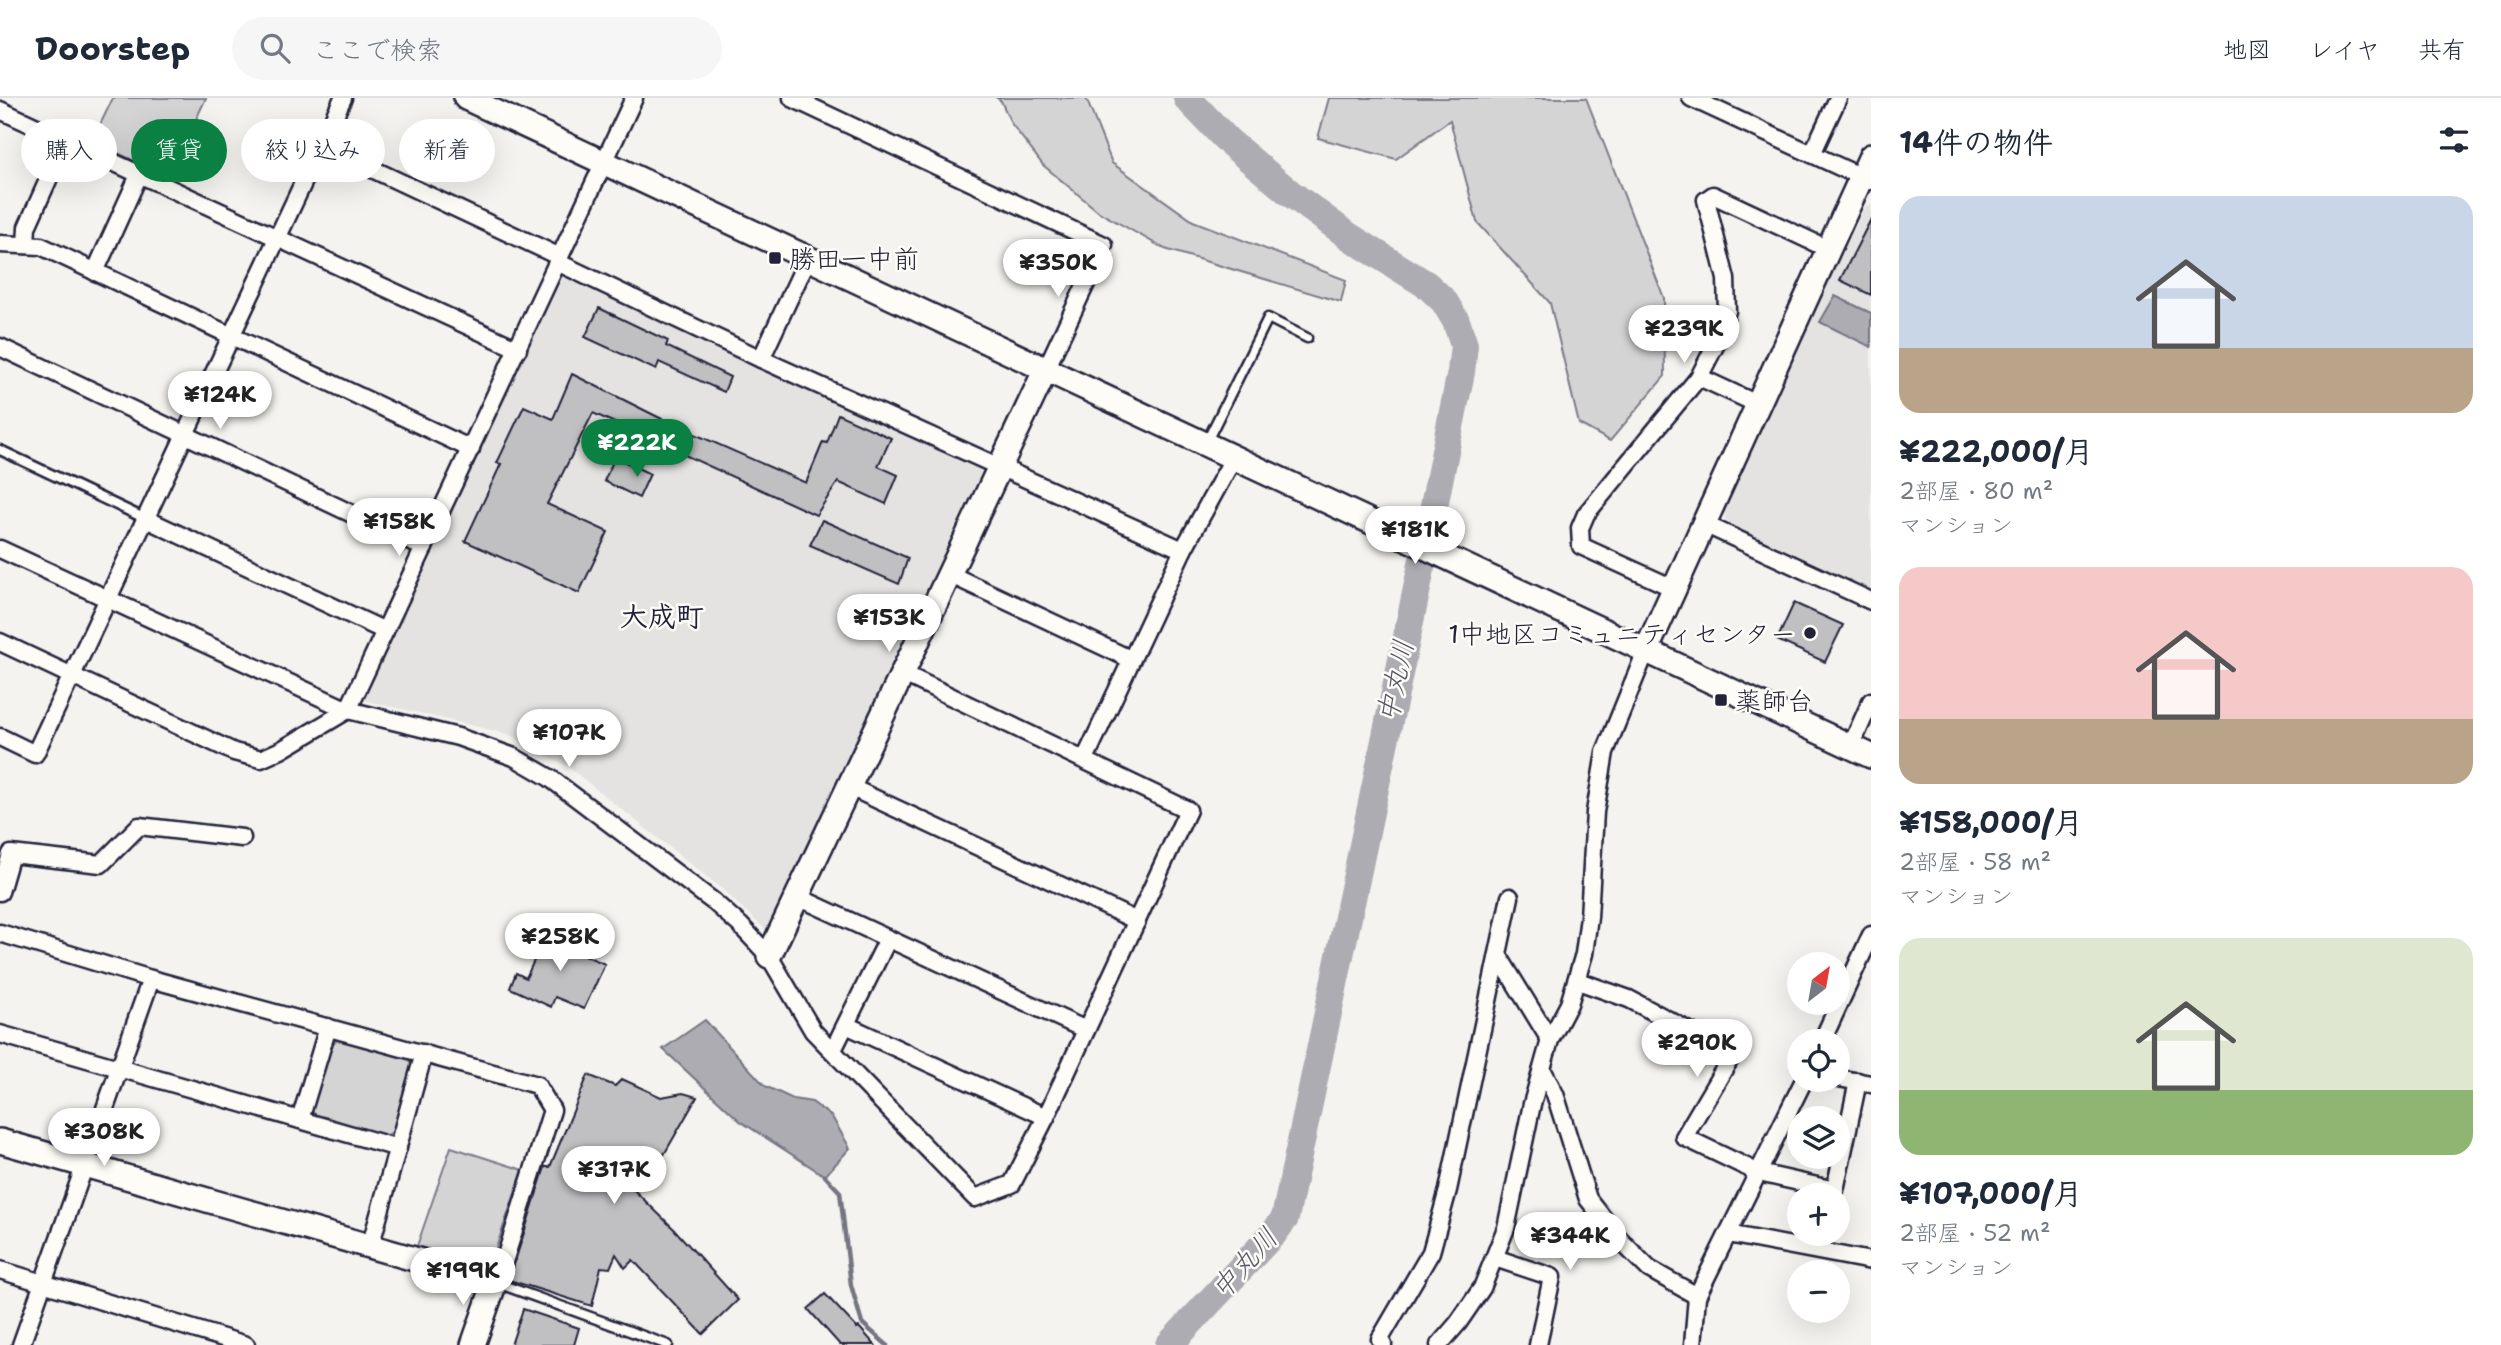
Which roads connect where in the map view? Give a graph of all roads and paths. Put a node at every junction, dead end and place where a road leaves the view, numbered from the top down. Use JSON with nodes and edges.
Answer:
{"nodes":[{"id":1,"x":343,"y":98,"type":"edge"},
{"id":2,"x":466,"y":98,"type":"edge"},
{"id":3,"x":634,"y":98,"type":"edge"},
{"id":4,"x":792,"y":98,"type":"edge"},
{"id":5,"x":1692,"y":98,"type":"edge"},
{"id":6,"x":1838,"y":98,"type":"edge"},
{"id":7,"x":1712,"y":102,"type":"edge"},
{"id":8,"x":0,"y":110,"type":"edge"},
{"id":9,"x":333,"y":119,"type":"edge"},
{"id":10,"x":21,"y":120,"type":"edge"},
{"id":11,"x":1812,"y":154,"type":"junction"},
{"id":12,"x":604,"y":162,"type":"junction"},
{"id":13,"x":1868,"y":171,"type":"edge"},
{"id":14,"x":385,"y":176,"type":"edge"},
{"id":15,"x":47,"y":182,"type":"edge"},
{"id":16,"x":136,"y":182,"type":"edge"},
{"id":17,"x":155,"y":182,"type":"edge"},
{"id":18,"x":303,"y":182,"type":"edge"},
{"id":19,"x":277,"y":237,"type":"junction"},
{"id":20,"x":0,"y":244,"type":"edge"},
{"id":21,"x":26,"y":245,"type":"junction"},
{"id":22,"x":1828,"y":249,"type":"junction"},
{"id":23,"x":808,"y":258,"type":"junction"},
{"id":24,"x":558,"y":260,"type":"junction"},
{"id":25,"x":95,"y":272,"type":"junction"},
{"id":26,"x":230,"y":337,"type":"junction"},
{"id":27,"x":1307,"y":338,"type":"dead end"},
{"id":28,"x":0,"y":347,"type":"edge"},
{"id":29,"x":518,"y":349,"type":"junction"},
{"id":30,"x":761,"y":359,"type":"junction"},
{"id":31,"x":1046,"y":369,"type":"junction"},
{"id":32,"x":1699,"y":377,"type":"junction"},
{"id":33,"x":1757,"y":404,"type":"junction"},
{"id":34,"x":185,"y":435,"type":"junction"},
{"id":35,"x":1206,"y":444,"type":"junction"},
{"id":36,"x":471,"y":449,"type":"junction"},
{"id":37,"x":0,"y":450,"type":"edge"},
{"id":38,"x":1234,"y":457,"type":"junction"},
{"id":39,"x":1001,"y":467,"type":"junction"},
{"id":40,"x":146,"y":519,"type":"junction"},
{"id":41,"x":1702,"y":523,"type":"junction"},
{"id":42,"x":424,"y":548,"type":"junction"},
{"id":43,"x":0,"y":549,"type":"edge"},
{"id":44,"x":1183,"y":550,"type":"junction"},
{"id":45,"x":949,"y":574,"type":"junction"},
{"id":46,"x":1673,"y":588,"type":"junction"},
{"id":47,"x":108,"y":601,"type":"junction"},
{"id":48,"x":1871,"y":601,"type":"edge"},
{"id":49,"x":385,"y":631,"type":"junction"},
{"id":50,"x":0,"y":642,"type":"edge"},
{"id":51,"x":1646,"y":651,"type":"junction"},
{"id":52,"x":1130,"y":659,"type":"junction"},
{"id":53,"x":904,"y":674,"type":"junction"},
{"id":54,"x":72,"y":676,"type":"junction"},
{"id":55,"x":1871,"y":701,"type":"edge"},
{"id":56,"x":348,"y":710,"type":"junction"},
{"id":57,"x":0,"y":737,"type":"edge"},
{"id":58,"x":1861,"y":751,"type":"edge"},
{"id":59,"x":1085,"y":759,"type":"junction"},
{"id":60,"x":850,"y":787,"type":"junction"},
{"id":61,"x":242,"y":838,"type":"dead end"},
{"id":62,"x":0,"y":892,"type":"edge"},
{"id":63,"x":798,"y":897,"type":"junction"},
{"id":64,"x":1510,"y":897,"type":"dead end"},
{"id":65,"x":1137,"y":921,"type":"junction"},
{"id":66,"x":0,"y":933,"type":"edge"},
{"id":67,"x":888,"y":939,"type":"junction"},
{"id":68,"x":1869,"y":944,"type":"edge"},
{"id":69,"x":1498,"y":955,"type":"junction"},
{"id":70,"x":769,"y":956,"type":"junction"},
{"id":71,"x":151,"y":979,"type":"junction"},
{"id":72,"x":1577,"y":981,"type":"junction"},
{"id":73,"x":846,"y":1025,"type":"junction"},
{"id":74,"x":328,"y":1027,"type":"junction"},
{"id":75,"x":1828,"y":1029,"type":"edge"},
{"id":76,"x":1086,"y":1030,"type":"junction"},
{"id":77,"x":0,"y":1034,"type":"edge"},
{"id":78,"x":1550,"y":1040,"type":"junction"},
{"id":79,"x":833,"y":1051,"type":"junction"},
{"id":80,"x":424,"y":1053,"type":"junction"},
{"id":81,"x":119,"y":1068,"type":"junction"},
{"id":82,"x":1542,"y":1069,"type":"junction"},
{"id":83,"x":1864,"y":1082,"type":"edge"},
{"id":84,"x":1798,"y":1092,"type":"edge"},
{"id":85,"x":1046,"y":1117,"type":"junction"},
{"id":86,"x":300,"y":1120,"type":"junction"},
{"id":87,"x":0,"y":1141,"type":"edge"},
{"id":88,"x":398,"y":1148,"type":"junction"},
{"id":89,"x":86,"y":1166,"type":"junction"},
{"id":90,"x":1759,"y":1173,"type":"junction"},
{"id":91,"x":1728,"y":1234,"type":"junction"},
{"id":92,"x":370,"y":1247,"type":"junction"},
{"id":93,"x":1495,"y":1258,"type":"junction"},
{"id":94,"x":1871,"y":1261,"type":"edge"},
{"id":95,"x":0,"y":1270,"type":"edge"},
{"id":96,"x":495,"y":1282,"type":"junction"},
{"id":97,"x":43,"y":1283,"type":"junction"},
{"id":98,"x":1697,"y":1296,"type":"junction"},
{"id":99,"x":21,"y":1345,"type":"edge"},
{"id":100,"x":246,"y":1345,"type":"edge"},
{"id":101,"x":473,"y":1345,"type":"edge"},
{"id":102,"x":668,"y":1345,"type":"edge"},
{"id":103,"x":1382,"y":1345,"type":"edge"},
{"id":104,"x":1439,"y":1345,"type":"edge"},
{"id":105,"x":1538,"y":1345,"type":"edge"},
{"id":106,"x":1693,"y":1345,"type":"edge"}],
"edges":[{"from":1,"to":9,"type":"street"},
{"from":2,"to":12,"type":"street"},
{"from":3,"to":12,"type":"street"},
{"from":4,"to":31,"type":"street"},
{"from":5,"to":7,"type":"street"},
{"from":6,"to":11,"type":"street"},
{"from":7,"to":11,"type":"street"},
{"from":8,"to":10,"type":"street"},
{"from":11,"to":13,"type":"street"},
{"from":12,"to":23,"type":"street"},
{"from":12,"to":24,"type":"street"},
{"from":13,"to":22,"type":"street"},
{"from":14,"to":24,"type":"street"},
{"from":15,"to":21,"type":"street"},
{"from":16,"to":25,"type":"street"},
{"from":17,"to":19,"type":"street"},
{"from":18,"to":19,"type":"street"},
{"from":19,"to":26,"type":"street"},
{"from":19,"to":29,"type":"street"},
{"from":20,"to":21,"type":"street"},
{"from":21,"to":25,"type":"street"},
{"from":22,"to":32,"type":"street"},
{"from":22,"to":33,"type":"street"},
{"from":23,"to":30,"type":"street"},
{"from":23,"to":31,"type":"street"},
{"from":24,"to":29,"type":"street"},
{"from":24,"to":30,"type":"street"},
{"from":25,"to":26,"type":"street"},
{"from":26,"to":34,"type":"street"},
{"from":26,"to":36,"type":"street"},
{"from":27,"to":35,"type":"lane"},
{"from":28,"to":34,"type":"street"},
{"from":29,"to":36,"type":"street"},
{"from":30,"to":39,"type":"street"},
{"from":31,"to":35,"type":"street"},
{"from":31,"to":39,"type":"street"},
{"from":32,"to":33,"type":"street"},
{"from":32,"to":46,"type":"street"},
{"from":33,"to":41,"type":"street"},
{"from":34,"to":40,"type":"street"},
{"from":34,"to":42,"type":"street"},
{"from":35,"to":38,"type":"street"},
{"from":36,"to":42,"type":"street"},
{"from":37,"to":40,"type":"lane"},
{"from":38,"to":44,"type":"street"},
{"from":38,"to":51,"type":"street"},
{"from":39,"to":44,"type":"street"},
{"from":39,"to":45,"type":"street"},
{"from":40,"to":47,"type":"street"},
{"from":40,"to":49,"type":"street"},
{"from":41,"to":46,"type":"street"},
{"from":41,"to":48,"type":"street"},
{"from":42,"to":49,"type":"street"},
{"from":43,"to":47,"type":"street"},
{"from":44,"to":52,"type":"street"},
{"from":45,"to":52,"type":"street"},
{"from":45,"to":53,"type":"street"},
{"from":46,"to":51,"type":"street"},
{"from":47,"to":54,"type":"street"},
{"from":47,"to":56,"type":"street"},
{"from":49,"to":56,"type":"street"},
{"from":50,"to":54,"type":"street"},
{"from":51,"to":58,"type":"street"},
{"from":51,"to":72,"type":"street"},
{"from":52,"to":59,"type":"street"},
{"from":53,"to":59,"type":"street"},
{"from":53,"to":60,"type":"street"},
{"from":54,"to":56,"type":"street"},
{"from":54,"to":57,"type":"street"},
{"from":55,"to":58,"type":"street"},
{"from":56,"to":70,"type":"street"},
{"from":59,"to":65,"type":"street"},
{"from":60,"to":63,"type":"street"},
{"from":60,"to":65,"type":"street"},
{"from":61,"to":62,"type":"street"},
{"from":63,"to":67,"type":"street"},
{"from":63,"to":70,"type":"street"},
{"from":64,"to":69,"type":"street"},
{"from":65,"to":76,"type":"street"},
{"from":66,"to":71,"type":"street"},
{"from":67,"to":73,"type":"street"},
{"from":67,"to":76,"type":"street"},
{"from":68,"to":75,"type":"street"},
{"from":69,"to":78,"type":"street"},
{"from":69,"to":103,"type":"street"},
{"from":70,"to":79,"type":"street"},
{"from":71,"to":74,"type":"street"},
{"from":71,"to":81,"type":"street"},
{"from":72,"to":78,"type":"street"},
{"from":72,"to":90,"type":"street"},
{"from":73,"to":79,"type":"street"},
{"from":73,"to":85,"type":"street"},
{"from":74,"to":80,"type":"street"},
{"from":74,"to":86,"type":"street"},
{"from":76,"to":85,"type":"street"},
{"from":77,"to":81,"type":"street"},
{"from":78,"to":82,"type":"street"},
{"from":79,"to":85,"type":"street"},
{"from":80,"to":88,"type":"street"},
{"from":80,"to":96,"type":"street"},
{"from":81,"to":86,"type":"street"},
{"from":81,"to":89,"type":"street"},
{"from":82,"to":93,"type":"street"},
{"from":82,"to":98,"type":"street"},
{"from":83,"to":90,"type":"street"},
{"from":84,"to":90,"type":"street"},
{"from":86,"to":88,"type":"street"},
{"from":87,"to":89,"type":"street"},
{"from":88,"to":92,"type":"street"},
{"from":89,"to":92,"type":"street"},
{"from":89,"to":97,"type":"street"},
{"from":90,"to":91,"type":"street"},
{"from":91,"to":94,"type":"street"},
{"from":91,"to":98,"type":"street"},
{"from":92,"to":96,"type":"street"},
{"from":93,"to":104,"type":"street"},
{"from":93,"to":105,"type":"street"},
{"from":95,"to":97,"type":"street"},
{"from":96,"to":101,"type":"street"},
{"from":96,"to":102,"type":"lane"},
{"from":97,"to":99,"type":"street"},
{"from":97,"to":100,"type":"street"},
{"from":98,"to":106,"type":"street"}]}
